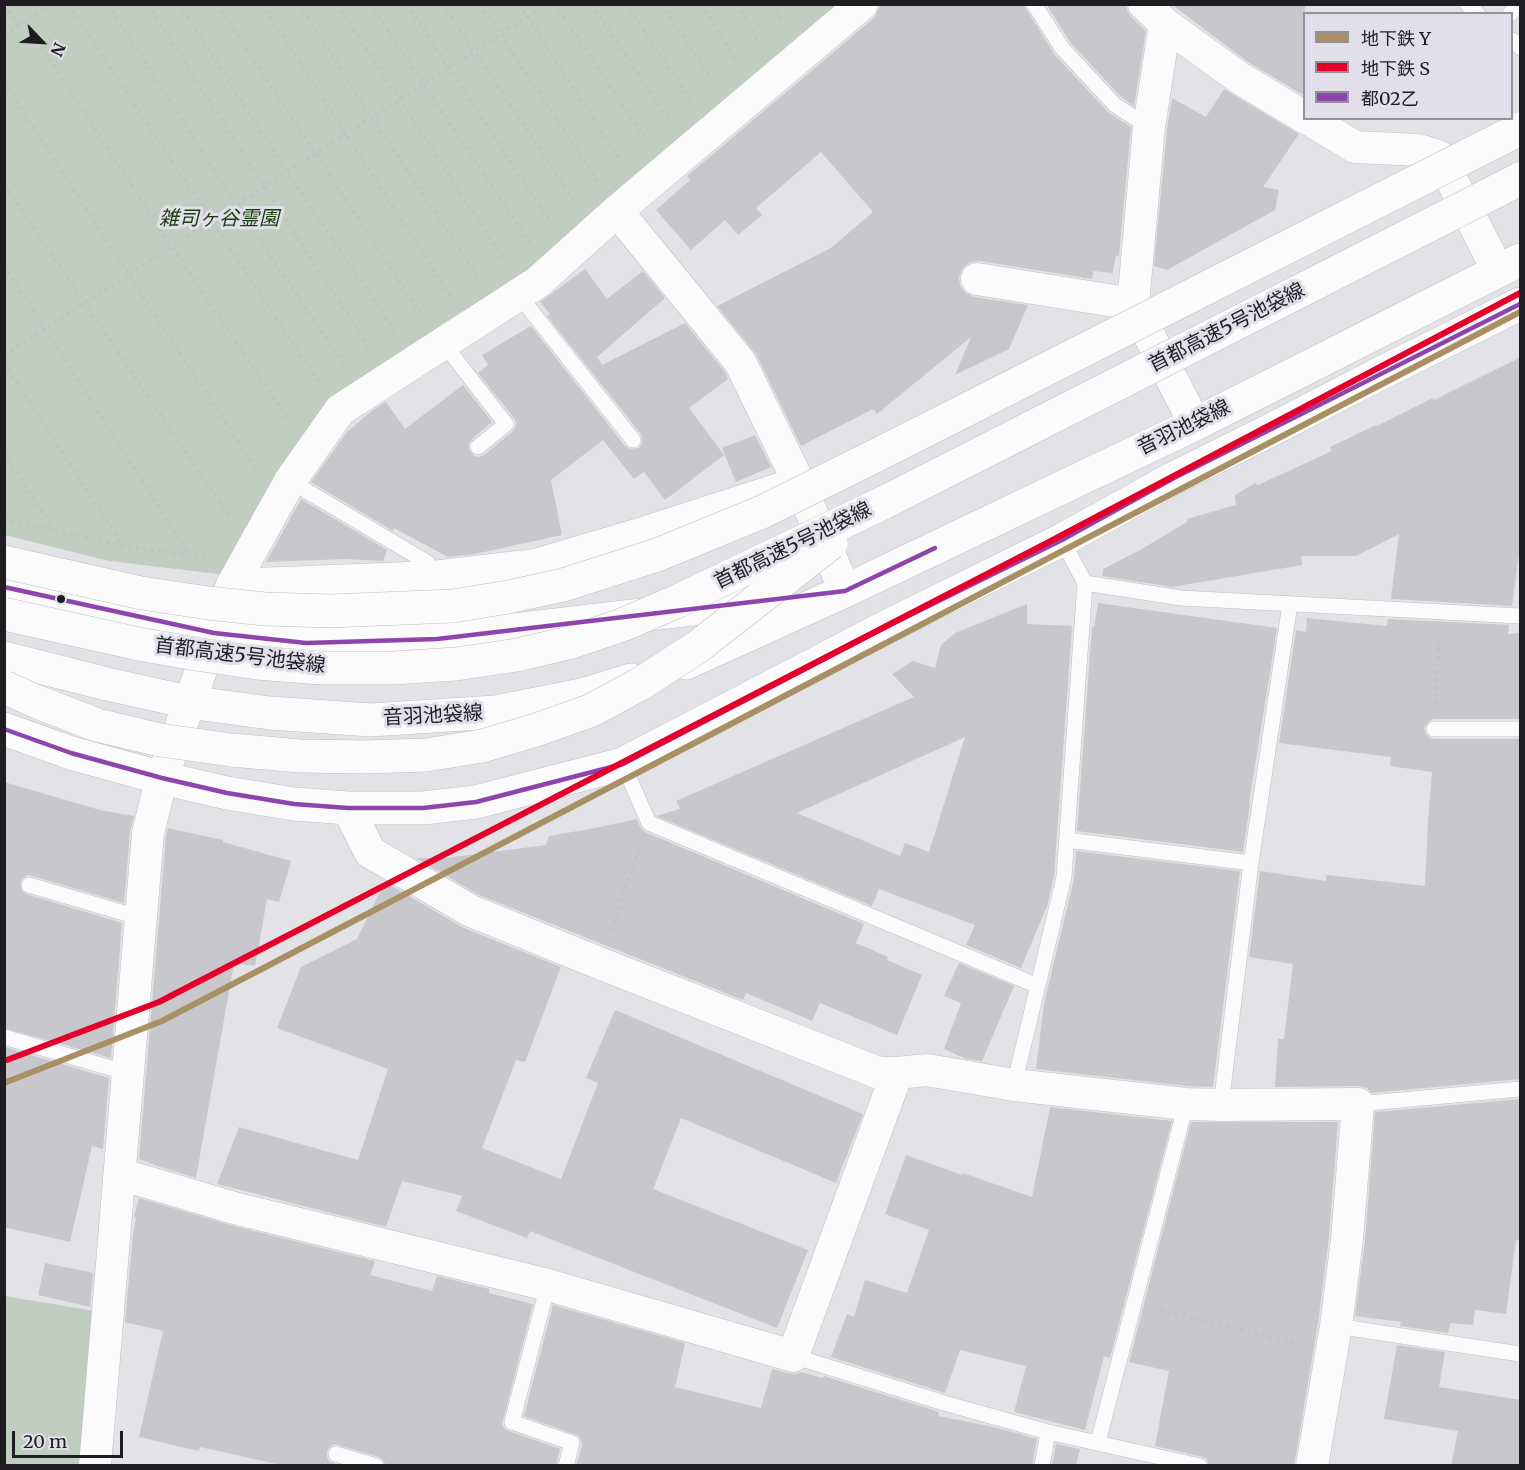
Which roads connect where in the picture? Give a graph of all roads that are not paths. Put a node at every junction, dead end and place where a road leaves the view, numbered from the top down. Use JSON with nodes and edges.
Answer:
{"nodes":[{"id":1,"x":862,"y":4,"type":"edge"},
{"id":2,"x":1034,"y":4,"type":"edge"},
{"id":3,"x":1155,"y":14,"type":"edge"},
{"id":4,"x":1303,"y":116,"type":"edge"},
{"id":5,"x":1521,"y":116,"type":"edge"},
{"id":6,"x":1309,"y":120,"type":"edge"},
{"id":7,"x":1149,"y":127,"type":"junction"},
{"id":8,"x":1521,"y":129,"type":"edge"},
{"id":9,"x":1440,"y":157,"type":"junction"},
{"id":10,"x":1521,"y":179,"type":"edge"},
{"id":11,"x":610,"y":200,"type":"junction"},
{"id":12,"x":1509,"y":265,"type":"edge"},
{"id":13,"x":977,"y":279,"type":"dead end"},
{"id":14,"x":514,"y":282,"type":"junction"},
{"id":15,"x":1521,"y":304,"type":"edge"},
{"id":16,"x":1135,"y":308,"type":"junction"},
{"id":17,"x":435,"y":332,"type":"junction"},
{"id":18,"x":1195,"y":424,"type":"junction"},
{"id":19,"x":633,"y":440,"type":"dead end"},
{"id":20,"x":478,"y":447,"type":"dead end"},
{"id":21,"x":290,"y":481,"type":"junction"},
{"id":22,"x":799,"y":483,"type":"junction"},
{"id":23,"x":885,"y":502,"type":"junction"},
{"id":24,"x":1062,"y":540,"type":"junction"},
{"id":25,"x":4,"y":562,"type":"edge"},
{"id":26,"x":225,"y":572,"type":"junction"},
{"id":27,"x":433,"y":577,"type":"junction"},
{"id":28,"x":1085,"y":584,"type":"junction"},
{"id":29,"x":4,"y":588,"type":"edge"},
{"id":30,"x":845,"y":591,"type":"junction"},
{"id":31,"x":1290,"y":604,"type":"junction"},
{"id":32,"x":4,"y":614,"type":"edge"},
{"id":33,"x":1521,"y":616,"type":"edge"},
{"id":34,"x":214,"y":633,"type":"junction"},
{"id":35,"x":4,"y":658,"type":"edge"},
{"id":36,"x":4,"y":687,"type":"edge"},
{"id":37,"x":189,"y":702,"type":"junction"},
{"id":38,"x":4,"y":729,"type":"edge"},
{"id":39,"x":1434,"y":729,"type":"road end"},
{"id":40,"x":1521,"y":729,"type":"edge"},
{"id":41,"x":622,"y":764,"type":"junction"},
{"id":42,"x":162,"y":778,"type":"junction"},
{"id":43,"x":348,"y":808,"type":"junction"},
{"id":44,"x":1066,"y":840,"type":"junction"},
{"id":45,"x":1251,"y":863,"type":"junction"},
{"id":46,"x":29,"y":885,"type":"dead end"},
{"id":47,"x":141,"y":918,"type":"junction"},
{"id":48,"x":1038,"y":986,"type":"junction"},
{"id":49,"x":4,"y":1037,"type":"edge"},
{"id":50,"x":128,"y":1072,"type":"junction"},
{"id":51,"x":897,"y":1073,"type":"junction"},
{"id":52,"x":1014,"y":1085,"type":"junction"},
{"id":53,"x":1521,"y":1089,"type":"edge"},
{"id":54,"x":1186,"y":1104,"type":"junction"},
{"id":55,"x":1358,"y":1104,"type":"junction"},
{"id":56,"x":1221,"y":1105,"type":"junction"},
{"id":57,"x":120,"y":1174,"type":"junction"},
{"id":58,"x":548,"y":1285,"type":"junction"},
{"id":59,"x":1334,"y":1339,"type":"junction"},
{"id":60,"x":1521,"y":1354,"type":"edge"},
{"id":61,"x":793,"y":1356,"type":"junction"},
{"id":62,"x":1048,"y":1432,"type":"junction"},
{"id":63,"x":1098,"y":1442,"type":"junction"},
{"id":64,"x":336,"y":1454,"type":"dead end"},
{"id":65,"x":95,"y":1466,"type":"edge"},
{"id":66,"x":376,"y":1466,"type":"edge"},
{"id":67,"x":566,"y":1466,"type":"edge"},
{"id":68,"x":1042,"y":1466,"type":"edge"},
{"id":69,"x":1200,"y":1466,"type":"edge"},
{"id":70,"x":1312,"y":1466,"type":"edge"}],
"edges":[{"from":1,"to":11,"type":"street"},
{"from":2,"to":7,"type":"lane"},
{"from":3,"to":4,"type":"street"},
{"from":3,"to":7,"type":"street"},
{"from":5,"to":9,"type":"street"},
{"from":6,"to":9,"type":"street"},
{"from":7,"to":16,"type":"street"},
{"from":8,"to":25,"type":"main road","bridge":true},
{"from":9,"to":12,"type":"street"},
{"from":9,"to":16,"type":"street"},
{"from":10,"to":23,"type":"main road","name":"首都高速5号池袋線","bridge":true},
{"from":11,"to":14,"type":"street"},
{"from":11,"to":22,"type":"street"},
{"from":12,"to":18,"type":"main road","name":"音羽池袋線"},
{"from":13,"to":16,"type":"street"},
{"from":14,"to":17,"type":"street"},
{"from":14,"to":19,"type":"lane"},
{"from":15,"to":24,"type":"main road","name":"音羽池袋線"},
{"from":16,"to":18,"type":"street"},
{"from":16,"to":22,"type":"street"},
{"from":17,"to":20,"type":"lane"},
{"from":17,"to":21,"type":"street"},
{"from":18,"to":30,"type":"main road","name":"音羽池袋線"},
{"from":21,"to":26,"type":"street"},
{"from":21,"to":27,"type":"lane"},
{"from":22,"to":27,"type":"street"},
{"from":22,"to":30,"type":"street"},
{"from":23,"to":32,"type":"main road","name":"首都高速5号池袋線","bridge":true},
{"from":23,"to":36,"type":"main road","bridge":true},
{"from":24,"to":28,"type":"lane"},
{"from":24,"to":41,"type":"main road","name":"音羽池袋線"},
{"from":26,"to":27,"type":"street"},
{"from":26,"to":34,"type":"street"},
{"from":28,"to":31,"type":"lane"},
{"from":28,"to":44,"type":"lane"},
{"from":29,"to":34,"type":"main road","name":"音羽池袋線"},
{"from":30,"to":34,"type":"main road","name":"音羽池袋線"},
{"from":30,"to":37,"type":"main road","name":"音羽池袋線"},
{"from":31,"to":33,"type":"lane"},
{"from":31,"to":45,"type":"lane"},
{"from":34,"to":37,"type":"street"},
{"from":35,"to":37,"type":"main road","name":"音羽池袋線"},
{"from":37,"to":42,"type":"street"},
{"from":38,"to":42,"type":"main road","name":"音羽池袋線"},
{"from":39,"to":40,"type":"lane"},
{"from":41,"to":43,"type":"main road","name":"音羽池袋線"},
{"from":41,"to":48,"type":"lane"},
{"from":42,"to":43,"type":"main road","name":"音羽池袋線"},
{"from":42,"to":47,"type":"street"},
{"from":43,"to":51,"type":"street"},
{"from":44,"to":45,"type":"lane"},
{"from":44,"to":48,"type":"lane"},
{"from":45,"to":56,"type":"lane"},
{"from":46,"to":47,"type":"lane"},
{"from":47,"to":50,"type":"street"},
{"from":48,"to":52,"type":"lane"},
{"from":49,"to":50,"type":"lane"},
{"from":50,"to":57,"type":"street"},
{"from":51,"to":52,"type":"street"},
{"from":51,"to":61,"type":"street"},
{"from":52,"to":54,"type":"street"},
{"from":53,"to":55,"type":"lane"},
{"from":54,"to":56,"type":"street"},
{"from":54,"to":63,"type":"lane"},
{"from":55,"to":56,"type":"street"},
{"from":55,"to":59,"type":"street"},
{"from":57,"to":58,"type":"street"},
{"from":57,"to":65,"type":"street"},
{"from":58,"to":61,"type":"street"},
{"from":58,"to":67,"type":"lane"},
{"from":59,"to":60,"type":"lane"},
{"from":59,"to":70,"type":"street"},
{"from":61,"to":62,"type":"lane"},
{"from":62,"to":63,"type":"lane"},
{"from":62,"to":68,"type":"lane"},
{"from":63,"to":69,"type":"lane"},
{"from":64,"to":66,"type":"lane"}]}
